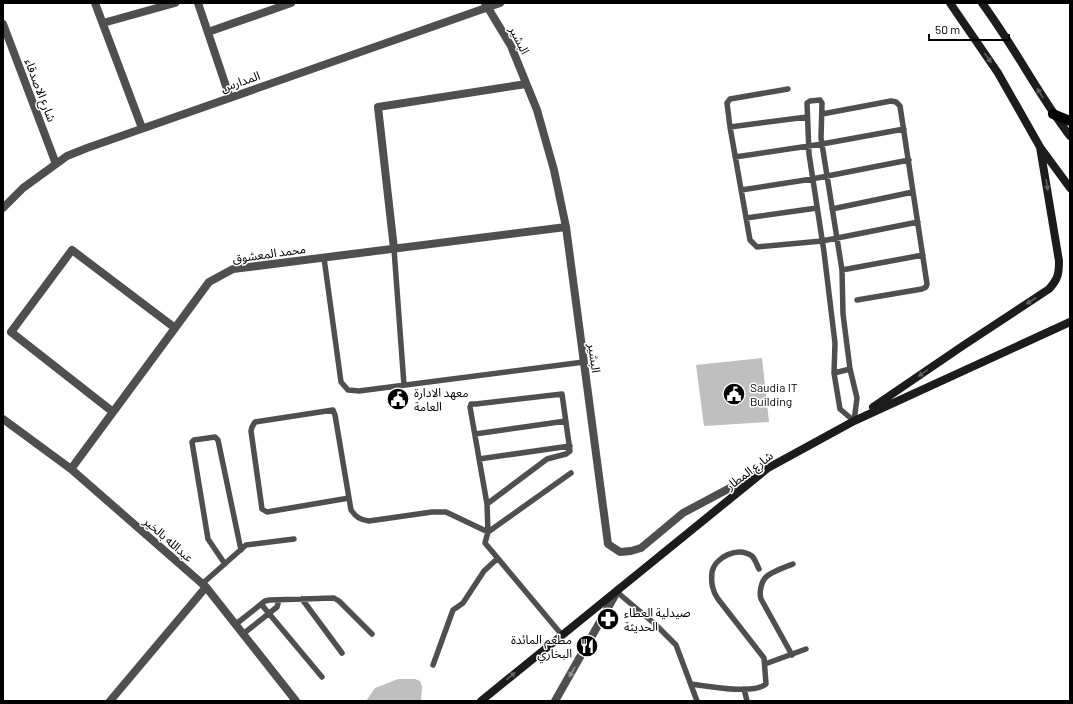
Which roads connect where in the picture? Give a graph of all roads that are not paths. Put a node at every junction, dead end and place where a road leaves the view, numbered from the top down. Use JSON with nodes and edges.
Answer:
{"nodes":[{"id":1,"x":95,"y":3,"type":"edge"},
{"id":2,"x":176,"y":3,"type":"edge"},
{"id":3,"x":198,"y":3,"type":"edge"},
{"id":4,"x":291,"y":3,"type":"edge"},
{"id":5,"x":500,"y":3,"type":"edge"},
{"id":6,"x":950,"y":3,"type":"edge"},
{"id":7,"x":982,"y":3,"type":"edge"},
{"id":8,"x":486,"y":5,"type":"edge"},
{"id":9,"x":103,"y":23,"type":"junction"},
{"id":10,"x":3,"y":24,"type":"edge"},
{"id":11,"x":208,"y":32,"type":"junction"},
{"id":12,"x":526,"y":84,"type":"junction"},
{"id":13,"x":788,"y":89,"type":"dead end"},
{"id":14,"x":230,"y":98,"type":"junction"},
{"id":15,"x":822,"y":114,"type":"junction"},
{"id":16,"x":1053,"y":114,"type":"junction"},
{"id":17,"x":807,"y":117,"type":"junction"},
{"id":18,"x":1070,"y":121,"type":"edge"},
{"id":19,"x":730,"y":127,"type":"junction"},
{"id":20,"x":142,"y":128,"type":"junction"},
{"id":21,"x":904,"y":129,"type":"junction"},
{"id":22,"x":1070,"y":136,"type":"edge"},
{"id":23,"x":822,"y":144,"type":"junction"},
{"id":24,"x":808,"y":146,"type":"junction"},
{"id":25,"x":1040,"y":147,"type":"junction"},
{"id":26,"x":735,"y":157,"type":"junction"},
{"id":27,"x":909,"y":160,"type":"junction"},
{"id":28,"x":56,"y":164,"type":"junction"},
{"id":29,"x":827,"y":176,"type":"junction"},
{"id":30,"x":812,"y":179,"type":"junction"},
{"id":31,"x":1070,"y":188,"type":"edge"},
{"id":32,"x":741,"y":190,"type":"junction"},
{"id":33,"x":913,"y":192,"type":"junction"},
{"id":34,"x":3,"y":208,"type":"edge"},
{"id":35,"x":817,"y":208,"type":"junction"},
{"id":36,"x":832,"y":209,"type":"junction"},
{"id":37,"x":746,"y":218,"type":"junction"},
{"id":38,"x":918,"y":222,"type":"junction"},
{"id":39,"x":566,"y":227,"type":"junction"},
{"id":40,"x":836,"y":237,"type":"junction"},
{"id":41,"x":822,"y":240,"type":"junction"},
{"id":42,"x":394,"y":249,"type":"junction"},
{"id":43,"x":923,"y":255,"type":"junction"},
{"id":44,"x":324,"y":258,"type":"junction"},
{"id":45,"x":842,"y":270,"type":"junction"},
{"id":46,"x":857,"y":300,"type":"dead end"},
{"id":47,"x":843,"y":314,"type":"junction"},
{"id":48,"x":832,"y":316,"type":"junction"},
{"id":49,"x":1070,"y":322,"type":"edge"},
{"id":50,"x":175,"y":328,"type":"junction"},
{"id":51,"x":584,"y":362,"type":"junction"},
{"id":52,"x":850,"y":369,"type":"junction"},
{"id":53,"x":834,"y":373,"type":"junction"},
{"id":54,"x":404,"y":386,"type":"junction"},
{"id":55,"x":112,"y":412,"type":"junction"},
{"id":56,"x":3,"y":419,"type":"edge"},
{"id":57,"x":566,"y":421,"type":"junction"},
{"id":58,"x":854,"y":421,"type":"junction"},
{"id":59,"x":475,"y":434,"type":"junction"},
{"id":60,"x":570,"y":446,"type":"junction"},
{"id":61,"x":479,"y":459,"type":"junction"},
{"id":62,"x":768,"y":468,"type":"junction"},
{"id":63,"x":71,"y":469,"type":"junction"},
{"id":64,"x":571,"y":473,"type":"dead end"},
{"id":65,"x":349,"y":498,"type":"junction"},
{"id":66,"x":487,"y":504,"type":"junction"},
{"id":67,"x":488,"y":532,"type":"junction"},
{"id":68,"x":294,"y":539,"type":"dead end"},
{"id":69,"x":241,"y":550,"type":"junction"},
{"id":70,"x":498,"y":559,"type":"junction"},
{"id":71,"x":225,"y":564,"type":"junction"},
{"id":72,"x":793,"y":564,"type":"dead end"},
{"id":73,"x":759,"y":569,"type":"dead end"},
{"id":74,"x":204,"y":586,"type":"junction"},
{"id":75,"x":618,"y":591,"type":"junction"},
{"id":76,"x":302,"y":599,"type":"junction"},
{"id":77,"x":279,"y":600,"type":"junction"},
{"id":78,"x":261,"y":604,"type":"junction"},
{"id":79,"x":269,"y":613,"type":"junction"},
{"id":80,"x":236,"y":624,"type":"junction"},
{"id":81,"x":243,"y":634,"type":"junction"},
{"id":82,"x":372,"y":634,"type":"dead end"},
{"id":83,"x":562,"y":635,"type":"junction"},
{"id":84,"x":806,"y":649,"type":"dead end"},
{"id":85,"x":342,"y":653,"type":"dead end"},
{"id":86,"x":792,"y":655,"type":"junction"},
{"id":87,"x":765,"y":664,"type":"junction"},
{"id":88,"x":433,"y":665,"type":"dead end"},
{"id":89,"x":322,"y":677,"type":"dead end"},
{"id":90,"x":691,"y":684,"type":"junction"},
{"id":91,"x":744,"y":689,"type":"junction"},
{"id":92,"x":110,"y":701,"type":"edge"},
{"id":93,"x":296,"y":701,"type":"edge"},
{"id":94,"x":481,"y":701,"type":"edge"},
{"id":95,"x":555,"y":701,"type":"edge"},
{"id":96,"x":697,"y":701,"type":"edge"},
{"id":97,"x":747,"y":701,"type":"edge"}],
"edges":[{"from":1,"to":9,"type":"street"},
{"from":2,"to":9,"type":"street"},
{"from":3,"to":11,"type":"street"},
{"from":4,"to":11,"type":"street"},
{"from":5,"to":8,"type":"street","name":"المدارس"},
{"from":6,"to":25,"type":"main road","one_way":true},
{"from":16,"to":7,"type":"main road","one_way":true},
{"from":8,"to":12,"type":"street","name":"البشير"},
{"from":8,"to":14,"type":"street","name":"المدارس"},
{"from":9,"to":20,"type":"street"},
{"from":10,"to":28,"type":"street","name":"شارع الاصدقاء"},
{"from":11,"to":14,"type":"street"},
{"from":12,"to":39,"type":"street","name":"البشير"},
{"from":12,"to":42,"type":"street"},
{"from":13,"to":19,"type":"lane"},
{"from":14,"to":20,"type":"street","name":"المدارس"},
{"from":15,"to":17,"type":"lane"},
{"from":15,"to":21,"type":"lane"},
{"from":15,"to":23,"type":"lane"},
{"from":16,"to":18,"type":"main road"},
{"from":16,"to":22,"type":"main road"},
{"from":17,"to":19,"type":"lane"},
{"from":17,"to":24,"type":"lane"},
{"from":19,"to":26,"type":"lane"},
{"from":20,"to":28,"type":"street","name":"المدارس"},
{"from":21,"to":23,"type":"lane"},
{"from":21,"to":27,"type":"lane"},
{"from":23,"to":24,"type":"lane"},
{"from":23,"to":29,"type":"lane"},
{"from":24,"to":26,"type":"lane"},
{"from":24,"to":30,"type":"lane"},
{"from":25,"to":31,"type":"main road"},
{"from":25,"to":58,"type":"main road","one_way":true},
{"from":26,"to":32,"type":"lane"},
{"from":27,"to":29,"type":"lane"},
{"from":27,"to":33,"type":"lane"},
{"from":28,"to":34,"type":"street","name":"المدارس"},
{"from":29,"to":30,"type":"lane"},
{"from":29,"to":36,"type":"lane"},
{"from":30,"to":32,"type":"lane"},
{"from":30,"to":35,"type":"lane"},
{"from":32,"to":37,"type":"lane"},
{"from":33,"to":36,"type":"lane"},
{"from":33,"to":38,"type":"lane"},
{"from":35,"to":37,"type":"lane"},
{"from":35,"to":41,"type":"lane"},
{"from":36,"to":40,"type":"lane"},
{"from":37,"to":41,"type":"lane"},
{"from":38,"to":40,"type":"lane"},
{"from":38,"to":43,"type":"lane"},
{"from":39,"to":42,"type":"street","name":"محمد المعشوق"},
{"from":39,"to":51,"type":"street","name":"البشير"},
{"from":40,"to":41,"type":"lane"},
{"from":40,"to":45,"type":"lane"},
{"from":41,"to":48,"type":"lane"},
{"from":42,"to":44,"type":"street","name":"محمد المعشوق"},
{"from":42,"to":54,"type":"lane"},
{"from":43,"to":45,"type":"lane"},
{"from":43,"to":46,"type":"lane"},
{"from":44,"to":50,"type":"street","name":"محمد المعشوق"},
{"from":44,"to":54,"type":"lane"},
{"from":45,"to":47,"type":"lane"},
{"from":47,"to":48,"type":"lane"},
{"from":47,"to":52,"type":"lane"},
{"from":48,"to":53,"type":"lane"},
{"from":49,"to":58,"type":"main road","name":"شارع المطار"},
{"from":50,"to":55,"type":"street","name":"محمد المعشوق"},
{"from":50,"to":55,"type":"street"},
{"from":51,"to":54,"type":"lane"},
{"from":51,"to":62,"type":"street","name":"البشير"},
{"from":52,"to":53,"type":"lane"},
{"from":52,"to":58,"type":"lane"},
{"from":53,"to":58,"type":"lane"},
{"from":55,"to":63,"type":"street","name":"محمد المعشوق"},
{"from":56,"to":63,"type":"street","name":"عبدالله بالخير"},
{"from":57,"to":59,"type":"lane"},
{"from":57,"to":59,"type":"lane"},
{"from":57,"to":60,"type":"lane"},
{"from":58,"to":62,"type":"main road","name":"شارع المطار"},
{"from":59,"to":61,"type":"lane"},
{"from":60,"to":61,"type":"lane"},
{"from":60,"to":66,"type":"lane"},
{"from":61,"to":66,"type":"lane"},
{"from":62,"to":75,"type":"main road","name":"شارع المطار"},
{"from":63,"to":74,"type":"street","name":"عبدالله بالخير"},
{"from":64,"to":67,"type":"lane"},
{"from":65,"to":65,"type":"lane"},
{"from":65,"to":67,"type":"lane"},
{"from":66,"to":67,"type":"lane"},
{"from":67,"to":70,"type":"lane"},
{"from":68,"to":69,"type":"lane"},
{"from":69,"to":71,"type":"lane"},
{"from":69,"to":71,"type":"lane"},
{"from":70,"to":83,"type":"lane"},
{"from":70,"to":88,"type":"lane"},
{"from":71,"to":74,"type":"lane"},
{"from":72,"to":86,"type":"lane"},
{"from":73,"to":87,"type":"lane"},
{"from":74,"to":80,"type":"street","name":"عبدالله بالخير"},
{"from":74,"to":92,"type":"street"},
{"from":75,"to":83,"type":"main road","name":"شارع المطار"},
{"from":75,"to":90,"type":"lane"},
{"from":75,"to":95,"type":"street","one_way":true},
{"from":76,"to":77,"type":"lane"},
{"from":76,"to":82,"type":"lane"},
{"from":76,"to":85,"type":"lane"},
{"from":77,"to":78,"type":"lane"},
{"from":77,"to":79,"type":"lane"},
{"from":78,"to":79,"type":"lane"},
{"from":78,"to":80,"type":"lane"},
{"from":79,"to":81,"type":"lane"},
{"from":79,"to":89,"type":"lane"},
{"from":80,"to":81,"type":"street","name":"عبدالله بالخير"},
{"from":81,"to":93,"type":"street","name":"عبدالله بالخير"},
{"from":94,"to":83,"type":"main road","name":"شارع المطار","one_way":true},
{"from":84,"to":86,"type":"lane"},
{"from":86,"to":87,"type":"lane"},
{"from":87,"to":91,"type":"lane"},
{"from":90,"to":91,"type":"lane"},
{"from":90,"to":96,"type":"lane"},
{"from":91,"to":97,"type":"lane"}]}
